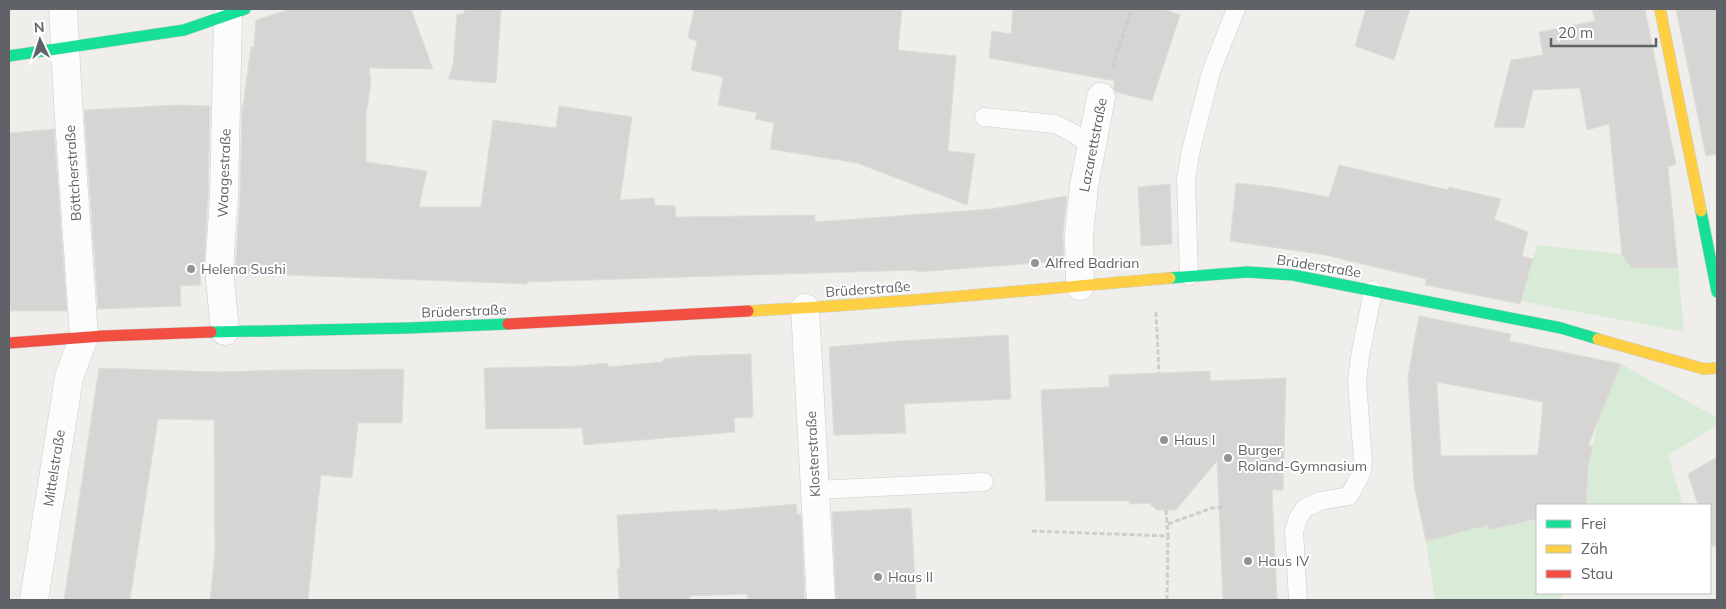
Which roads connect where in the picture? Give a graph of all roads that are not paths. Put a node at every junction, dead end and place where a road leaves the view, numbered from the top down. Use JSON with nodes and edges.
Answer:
{"nodes":[{"id":1,"x":63,"y":9,"type":"edge"},
{"id":2,"x":1236,"y":9,"type":"edge"},
{"id":3,"x":1660,"y":9,"type":"edge"},
{"id":4,"x":236,"y":12,"type":"edge"},
{"id":5,"x":65,"y":47,"type":"junction"},
{"id":6,"x":9,"y":56,"type":"edge"},
{"id":7,"x":1102,"y":97,"type":"road end"},
{"id":8,"x":984,"y":117,"type":"dead end"},
{"id":9,"x":1092,"y":147,"type":"junction"},
{"id":10,"x":1189,"y":276,"type":"junction"},
{"id":11,"x":1080,"y":286,"type":"junction"},
{"id":12,"x":1373,"y":290,"type":"junction"},
{"id":13,"x":1717,"y":292,"type":"edge"},
{"id":14,"x":805,"y":308,"type":"junction"},
{"id":15,"x":225,"y":331,"type":"junction"},
{"id":16,"x":84,"y":338,"type":"junction"},
{"id":17,"x":9,"y":343,"type":"edge"},
{"id":18,"x":1717,"y":368,"type":"edge"},
{"id":19,"x":984,"y":482,"type":"dead end"},
{"id":20,"x":815,"y":490,"type":"junction"},
{"id":21,"x":34,"y":600,"type":"edge"},
{"id":22,"x":821,"y":600,"type":"edge"},
{"id":23,"x":1298,"y":600,"type":"edge"}],
"edges":[{"from":1,"to":5,"type":"street","name":"Böttcherstraße"},
{"from":2,"to":10,"type":"lane"},
{"from":3,"to":13,"type":"street"},
{"from":4,"to":5,"type":"street"},
{"from":4,"to":15,"type":"street","name":"Waagestraße"},
{"from":5,"to":6,"type":"street"},
{"from":5,"to":16,"type":"street","name":"Böttcherstraße"},
{"from":7,"to":9,"type":"street","name":"Lazarettstraße"},
{"from":8,"to":9,"type":"lane"},
{"from":9,"to":11,"type":"street","name":"Lazarettstraße"},
{"from":10,"to":11,"type":"street","name":"Brüderstraße"},
{"from":10,"to":12,"type":"street","name":"Brüderstraße"},
{"from":11,"to":14,"type":"street","name":"Brüderstraße"},
{"from":12,"to":18,"type":"street","name":"Brüderstraße"},
{"from":12,"to":23,"type":"lane"},
{"from":14,"to":15,"type":"street","name":"Brüderstraße"},
{"from":14,"to":20,"type":"street","name":"Klosterstraße"},
{"from":15,"to":16,"type":"street","name":"Brüderstraße"},
{"from":16,"to":17,"type":"street","name":"Brüderstraße"},
{"from":16,"to":21,"type":"street","name":"Mittelstraße"},
{"from":19,"to":20,"type":"lane"},
{"from":20,"to":22,"type":"street","name":"Klosterstraße"}]}
